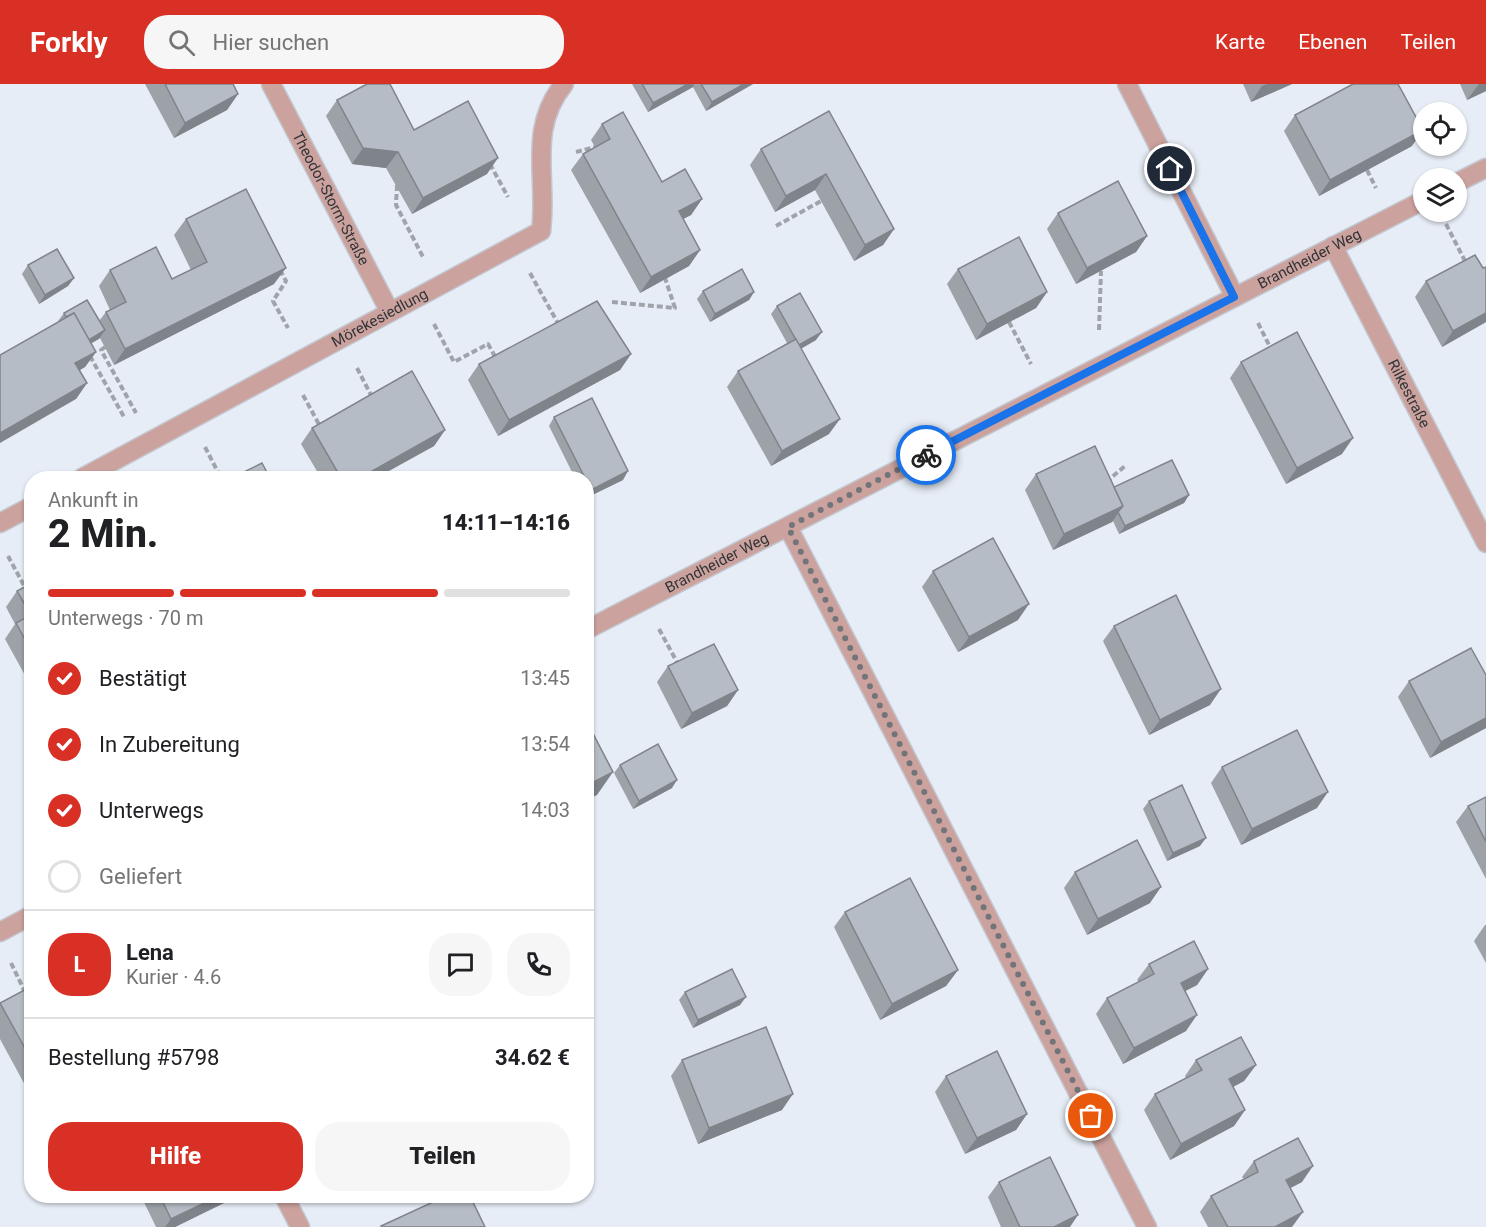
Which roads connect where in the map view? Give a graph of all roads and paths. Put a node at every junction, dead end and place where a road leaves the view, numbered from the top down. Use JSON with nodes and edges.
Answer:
{"nodes":[{"id":1,"x":272,"y":84,"type":"edge"},
{"id":2,"x":564,"y":84,"type":"edge"},
{"id":3,"x":1127,"y":84,"type":"edge"},
{"id":4,"x":488,"y":161,"type":"edge"},
{"id":5,"x":1486,"y":168,"type":"edge"},
{"id":6,"x":1467,"y":178,"type":"edge"},
{"id":7,"x":397,"y":185,"type":"dead end"},
{"id":8,"x":821,"y":201,"type":"dead end"},
{"id":9,"x":1413,"y":206,"type":"edge"},
{"id":10,"x":1444,"y":222,"type":"dead end"},
{"id":11,"x":776,"y":226,"type":"dead end"},
{"id":12,"x":529,"y":238,"type":"junction"},
{"id":13,"x":1334,"y":246,"type":"junction"},
{"id":14,"x":278,"y":266,"type":"edge"},
{"id":15,"x":1101,"y":271,"type":"edge"},
{"id":16,"x":1471,"y":272,"type":"edge"},
{"id":17,"x":665,"y":278,"type":"edge"},
{"id":18,"x":438,"y":287,"type":"junction"},
{"id":19,"x":419,"y":297,"type":"junction"},
{"id":20,"x":1234,"y":297,"type":"junction"},
{"id":21,"x":612,"y":302,"type":"dead end"},
{"id":22,"x":390,"y":312,"type":"junction"},
{"id":23,"x":1009,"y":322,"type":"edge"},
{"id":24,"x":561,"y":330,"type":"edge"},
{"id":25,"x":105,"y":347,"type":"dead end"},
{"id":26,"x":305,"y":358,"type":"junction"},
{"id":27,"x":80,"y":360,"type":"edge"},
{"id":28,"x":499,"y":363,"type":"edge"},
{"id":29,"x":1098,"y":367,"type":"junction"},
{"id":30,"x":288,"y":368,"type":"junction"},
{"id":31,"x":1047,"y":393,"type":"junction"},
{"id":32,"x":323,"y":431,"type":"edge"},
{"id":33,"x":146,"y":444,"type":"junction"},
{"id":34,"x":1125,"y":466,"type":"dead end"},
{"id":35,"x":94,"y":471,"type":"edge"},
{"id":36,"x":1104,"y":485,"type":"edge"},
{"id":37,"x":24,"y":510,"type":"edge"},
{"id":38,"x":0,"y":523,"type":"edge"},
{"id":39,"x":788,"y":527,"type":"junction"},
{"id":40,"x":1486,"y":543,"type":"edge"},
{"id":41,"x":5,"y":550,"type":"dead end"},
{"id":42,"x":24,"y":585,"type":"edge"},
{"id":43,"x":644,"y":600,"type":"junction"},
{"id":44,"x":594,"y":626,"type":"edge"},
{"id":45,"x":681,"y":670,"type":"edge"},
{"id":46,"x":24,"y":919,"type":"edge"},
{"id":47,"x":0,"y":932,"type":"edge"},
{"id":48,"x":9,"y":958,"type":"dead end"},
{"id":49,"x":24,"y":990,"type":"edge"},
{"id":50,"x":288,"y":1203,"type":"edge"},
{"id":51,"x":300,"y":1227,"type":"edge"},
{"id":52,"x":1147,"y":1227,"type":"edge"}],
"edges":[{"from":1,"to":22,"type":"street","name":"Theodor-Storm-Straße"},
{"from":2,"to":12,"type":"street"},
{"from":3,"to":20,"type":"street"},
{"from":4,"to":12,"type":"path"},
{"from":5,"to":6,"type":"street"},
{"from":7,"to":18,"type":"path"},
{"from":8,"to":11,"type":"path"},
{"from":9,"to":13,"type":"street","name":"Brandheider Weg"},
{"from":10,"to":16,"type":"path"},
{"from":12,"to":18,"type":"street","name":"Mörekesiedlung"},
{"from":12,"to":24,"type":"path"},
{"from":13,"to":20,"type":"street","name":"Brandheider Weg"},
{"from":13,"to":40,"type":"street","name":"Rilkestraße"},
{"from":14,"to":26,"type":"path"},
{"from":15,"to":29,"type":"path"},
{"from":17,"to":21,"type":"path"},
{"from":18,"to":19,"type":"street","name":"Mörekesiedlung"},
{"from":19,"to":22,"type":"street","name":"Mörekesiedlung"},
{"from":19,"to":28,"type":"path"},
{"from":20,"to":29,"type":"street","name":"Brandheider Weg"},
{"from":22,"to":26,"type":"street","name":"Mörekesiedlung"},
{"from":23,"to":31,"type":"path"},
{"from":25,"to":33,"type":"path"},
{"from":26,"to":30,"type":"street","name":"Mörekesiedlung"},
{"from":27,"to":33,"type":"path"},
{"from":29,"to":31,"type":"street","name":"Brandheider Weg"},
{"from":30,"to":32,"type":"path"},
{"from":30,"to":33,"type":"street","name":"Mörekesiedlung"},
{"from":31,"to":39,"type":"street","name":"Brandheider Weg"},
{"from":33,"to":35,"type":"street","name":"Mörekesiedlung"},
{"from":34,"to":36,"type":"path"},
{"from":37,"to":38,"type":"street"},
{"from":39,"to":43,"type":"street","name":"Brandheider Weg"},
{"from":39,"to":52,"type":"street"},
{"from":41,"to":42,"type":"path"},
{"from":43,"to":44,"type":"street","name":"Brandheider Weg"},
{"from":43,"to":45,"type":"path"},
{"from":46,"to":47,"type":"street"},
{"from":48,"to":49,"type":"path"},
{"from":50,"to":51,"type":"street"}]}
